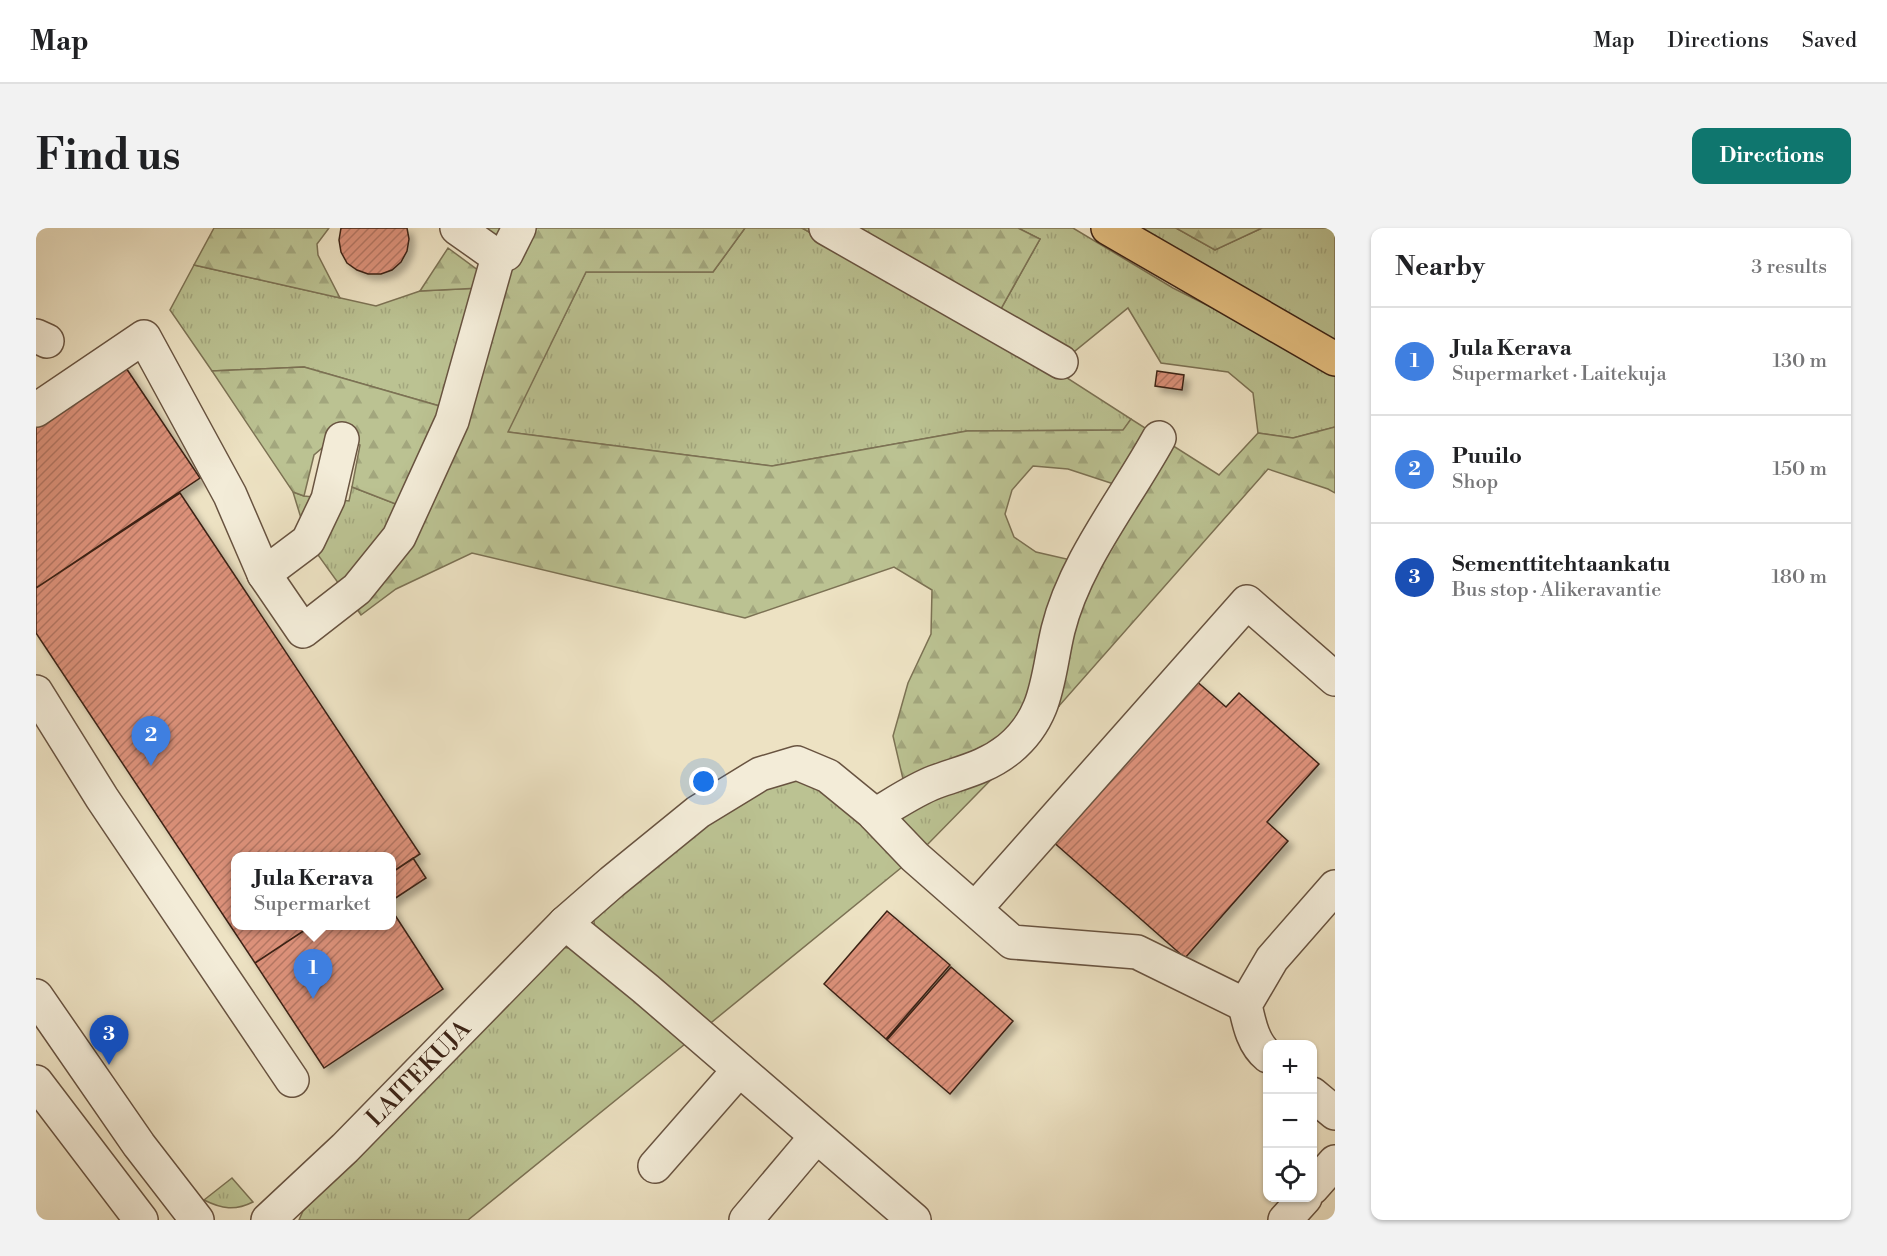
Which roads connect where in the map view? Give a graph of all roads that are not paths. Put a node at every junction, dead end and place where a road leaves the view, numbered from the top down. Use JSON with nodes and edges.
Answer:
{"nodes":[{"id":1,"x":457,"y":228,"type":"edge"},
{"id":2,"x":519,"y":228,"type":"edge"},
{"id":3,"x":826,"y":228,"type":"edge"},
{"id":4,"x":1108,"y":228,"type":"edge"},
{"id":5,"x":498,"y":257,"type":"junction"},
{"id":6,"x":1335,"y":359,"type":"edge"},
{"id":7,"x":1061,"y":362,"type":"dead end"},
{"id":8,"x":36,"y":410,"type":"edge"},
{"id":9,"x":1159,"y":438,"type":"dead end"},
{"id":10,"x":342,"y":439,"type":"dead end"},
{"id":11,"x":264,"y":574,"type":"junction"},
{"id":12,"x":1335,"y":679,"type":"edge"},
{"id":13,"x":36,"y":692,"type":"edge"},
{"id":14,"x":875,"y":815,"type":"junction"},
{"id":15,"x":1335,"y":887,"type":"edge"},
{"id":16,"x":975,"y":909,"type":"junction"},
{"id":17,"x":565,"y":923,"type":"junction"},
{"id":18,"x":36,"y":996,"type":"edge"},
{"id":19,"x":1245,"y":1005,"type":"junction"},
{"id":20,"x":1263,"y":1048,"type":"edge"},
{"id":21,"x":739,"y":1070,"type":"junction"},
{"id":22,"x":292,"y":1080,"type":"dead end"},
{"id":23,"x":36,"y":1082,"type":"edge"},
{"id":24,"x":1317,"y":1098,"type":"edge"},
{"id":25,"x":1335,"y":1113,"type":"edge"},
{"id":26,"x":816,"y":1137,"type":"junction"},
{"id":27,"x":1335,"y":1162,"type":"edge"},
{"id":28,"x":655,"y":1166,"type":"dead end"},
{"id":29,"x":1317,"y":1182,"type":"edge"},
{"id":30,"x":1301,"y":1202,"type":"edge"},
{"id":31,"x":141,"y":1220,"type":"edge"},
{"id":32,"x":197,"y":1220,"type":"edge"},
{"id":33,"x":268,"y":1220,"type":"edge"},
{"id":34,"x":746,"y":1220,"type":"edge"},
{"id":35,"x":914,"y":1220,"type":"edge"},
{"id":36,"x":1285,"y":1220,"type":"edge"}],
"edges":[{"from":1,"to":5,"type":"street"},
{"from":2,"to":5,"type":"street"},
{"from":3,"to":7,"type":"street"},
{"from":4,"to":6,"type":"highway"},
{"from":5,"to":11,"type":"street"},
{"from":8,"to":11,"type":"street"},
{"from":9,"to":14,"type":"street"},
{"from":10,"to":11,"type":"street"},
{"from":12,"to":16,"type":"street"},
{"from":13,"to":22,"type":"street"},
{"from":14,"to":16,"type":"street","name":"LAITEKUJA"},
{"from":14,"to":17,"type":"street","name":"LAITEKUJA"},
{"from":15,"to":19,"type":"street"},
{"from":16,"to":19,"type":"street","name":"LAITEKUJA"},
{"from":17,"to":21,"type":"street"},
{"from":17,"to":33,"type":"street","name":"LAITEKUJA"},
{"from":18,"to":32,"type":"street"},
{"from":19,"to":20,"type":"street"},
{"from":21,"to":26,"type":"street"},
{"from":21,"to":28,"type":"street"},
{"from":23,"to":31,"type":"street"},
{"from":24,"to":25,"type":"street"},
{"from":26,"to":34,"type":"street"},
{"from":26,"to":35,"type":"street"},
{"from":27,"to":29,"type":"street"},
{"from":30,"to":36,"type":"street"}]}
